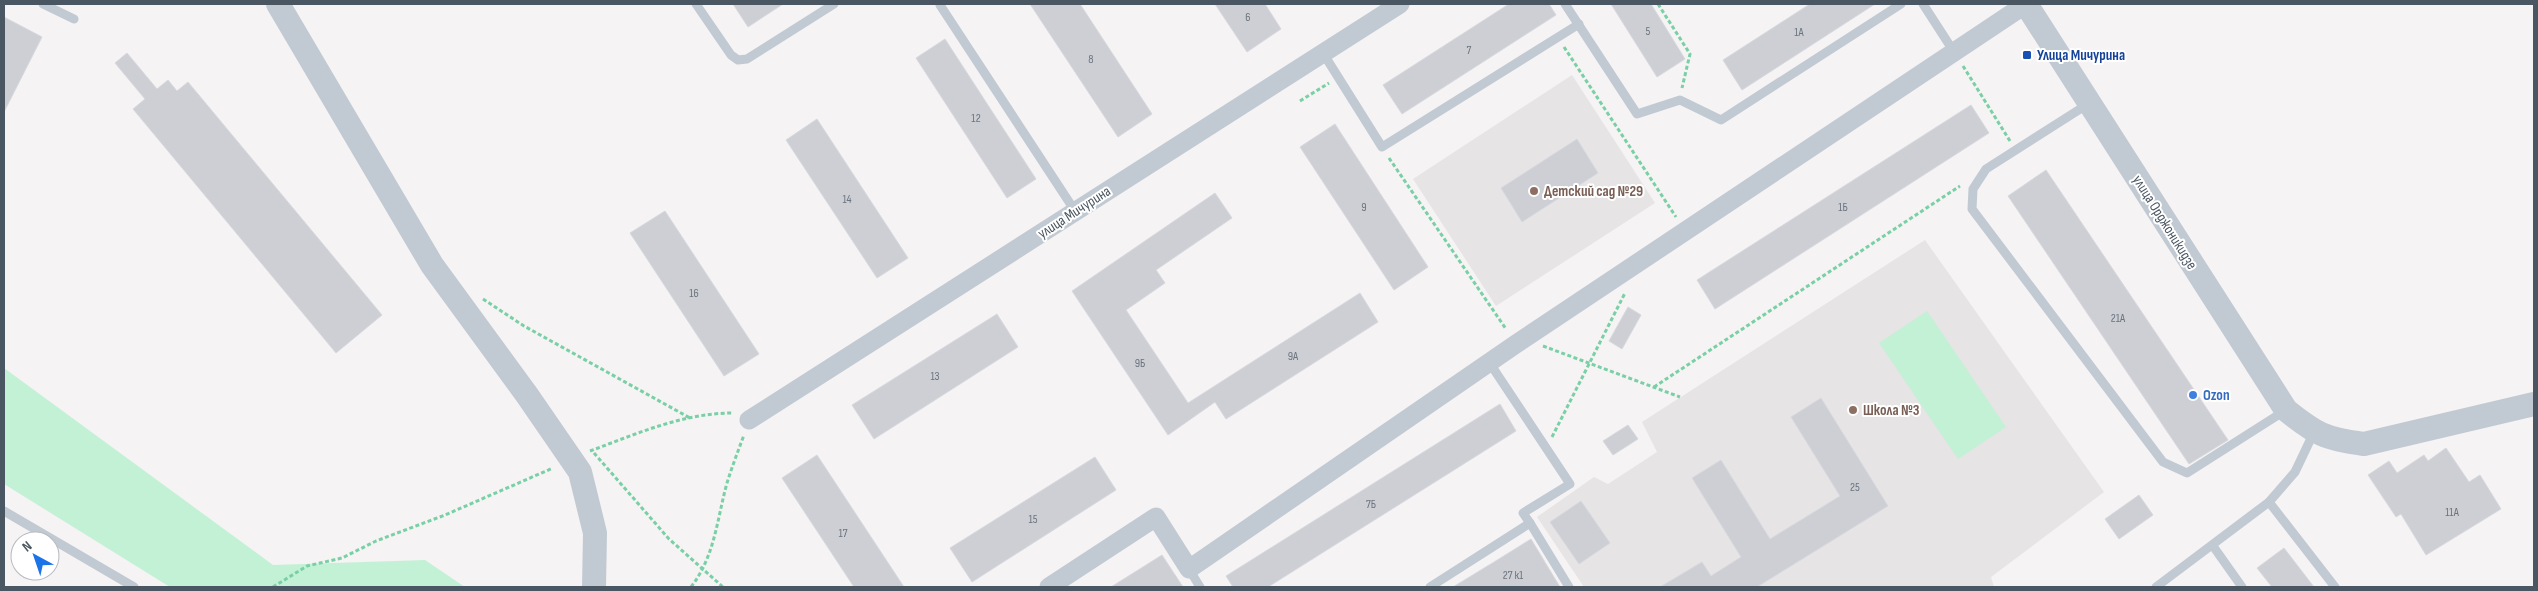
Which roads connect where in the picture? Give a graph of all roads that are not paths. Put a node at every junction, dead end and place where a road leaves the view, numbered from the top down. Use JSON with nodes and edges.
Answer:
{"nodes":[{"id":1,"x":43,"y":4,"type":"edge"},
{"id":2,"x":278,"y":4,"type":"edge"},
{"id":3,"x":696,"y":4,"type":"edge"},
{"id":4,"x":834,"y":4,"type":"edge"},
{"id":5,"x":1400,"y":4,"type":"edge"},
{"id":6,"x":1565,"y":4,"type":"edge"},
{"id":7,"x":1901,"y":4,"type":"edge"},
{"id":8,"x":1923,"y":4,"type":"edge"},
{"id":9,"x":2026,"y":4,"type":"edge"},
{"id":10,"x":940,"y":5,"type":"edge"},
{"id":11,"x":74,"y":19,"type":"dead end"},
{"id":12,"x":1579,"y":24,"type":"junction"},
{"id":13,"x":1954,"y":52,"type":"junction"},
{"id":14,"x":1323,"y":53,"type":"junction"},
{"id":15,"x":2090,"y":102,"type":"junction"},
{"id":16,"x":1075,"y":211,"type":"junction"},
{"id":17,"x":1489,"y":362,"type":"junction"},
{"id":18,"x":2534,"y":404,"type":"edge"},
{"id":19,"x":2286,"y":410,"type":"junction"},
{"id":20,"x":749,"y":420,"type":"road end"},
{"id":21,"x":2314,"y":432,"type":"junction"},
{"id":22,"x":2269,"y":502,"type":"junction"},
{"id":23,"x":4,"y":511,"type":"edge"},
{"id":24,"x":1530,"y":523,"type":"junction"},
{"id":25,"x":2214,"y":546,"type":"junction"},
{"id":26,"x":1189,"y":569,"type":"junction"},
{"id":27,"x":134,"y":587,"type":"edge"},
{"id":28,"x":594,"y":587,"type":"edge"},
{"id":29,"x":1049,"y":587,"type":"edge"},
{"id":30,"x":1200,"y":587,"type":"edge"},
{"id":31,"x":1430,"y":587,"type":"edge"},
{"id":32,"x":1569,"y":587,"type":"edge"},
{"id":33,"x":2156,"y":587,"type":"edge"},
{"id":34,"x":2242,"y":587,"type":"edge"},
{"id":35,"x":2335,"y":587,"type":"edge"}],
"edges":[{"from":1,"to":11,"type":"lane"},
{"from":2,"to":28,"type":"street"},
{"from":3,"to":4,"type":"lane"},
{"from":5,"to":14,"type":"street","name":"улица Мичурина"},
{"from":6,"to":12,"type":"lane"},
{"from":7,"to":12,"type":"lane"},
{"from":8,"to":13,"type":"lane"},
{"from":9,"to":13,"type":"street"},
{"from":9,"to":15,"type":"street","name":"улица Орджоникидзе"},
{"from":10,"to":16,"type":"lane"},
{"from":12,"to":14,"type":"lane"},
{"from":13,"to":17,"type":"street"},
{"from":14,"to":16,"type":"street","name":"улица Мичурина"},
{"from":15,"to":19,"type":"street","name":"улица Орджоникидзе"},
{"from":15,"to":19,"type":"lane"},
{"from":16,"to":20,"type":"street","name":"улица Мичурина"},
{"from":17,"to":24,"type":"lane"},
{"from":17,"to":26,"type":"street"},
{"from":18,"to":21,"type":"street","name":"улица Орджоникидзе"},
{"from":19,"to":21,"type":"street","name":"улица Орджоникидзе"},
{"from":21,"to":22,"type":"lane"},
{"from":22,"to":25,"type":"lane"},
{"from":22,"to":35,"type":"lane"},
{"from":23,"to":27,"type":"lane"},
{"from":24,"to":31,"type":"lane"},
{"from":24,"to":32,"type":"lane"},
{"from":25,"to":33,"type":"lane"},
{"from":25,"to":34,"type":"lane"},
{"from":26,"to":29,"type":"street"},
{"from":26,"to":30,"type":"lane"}]}
